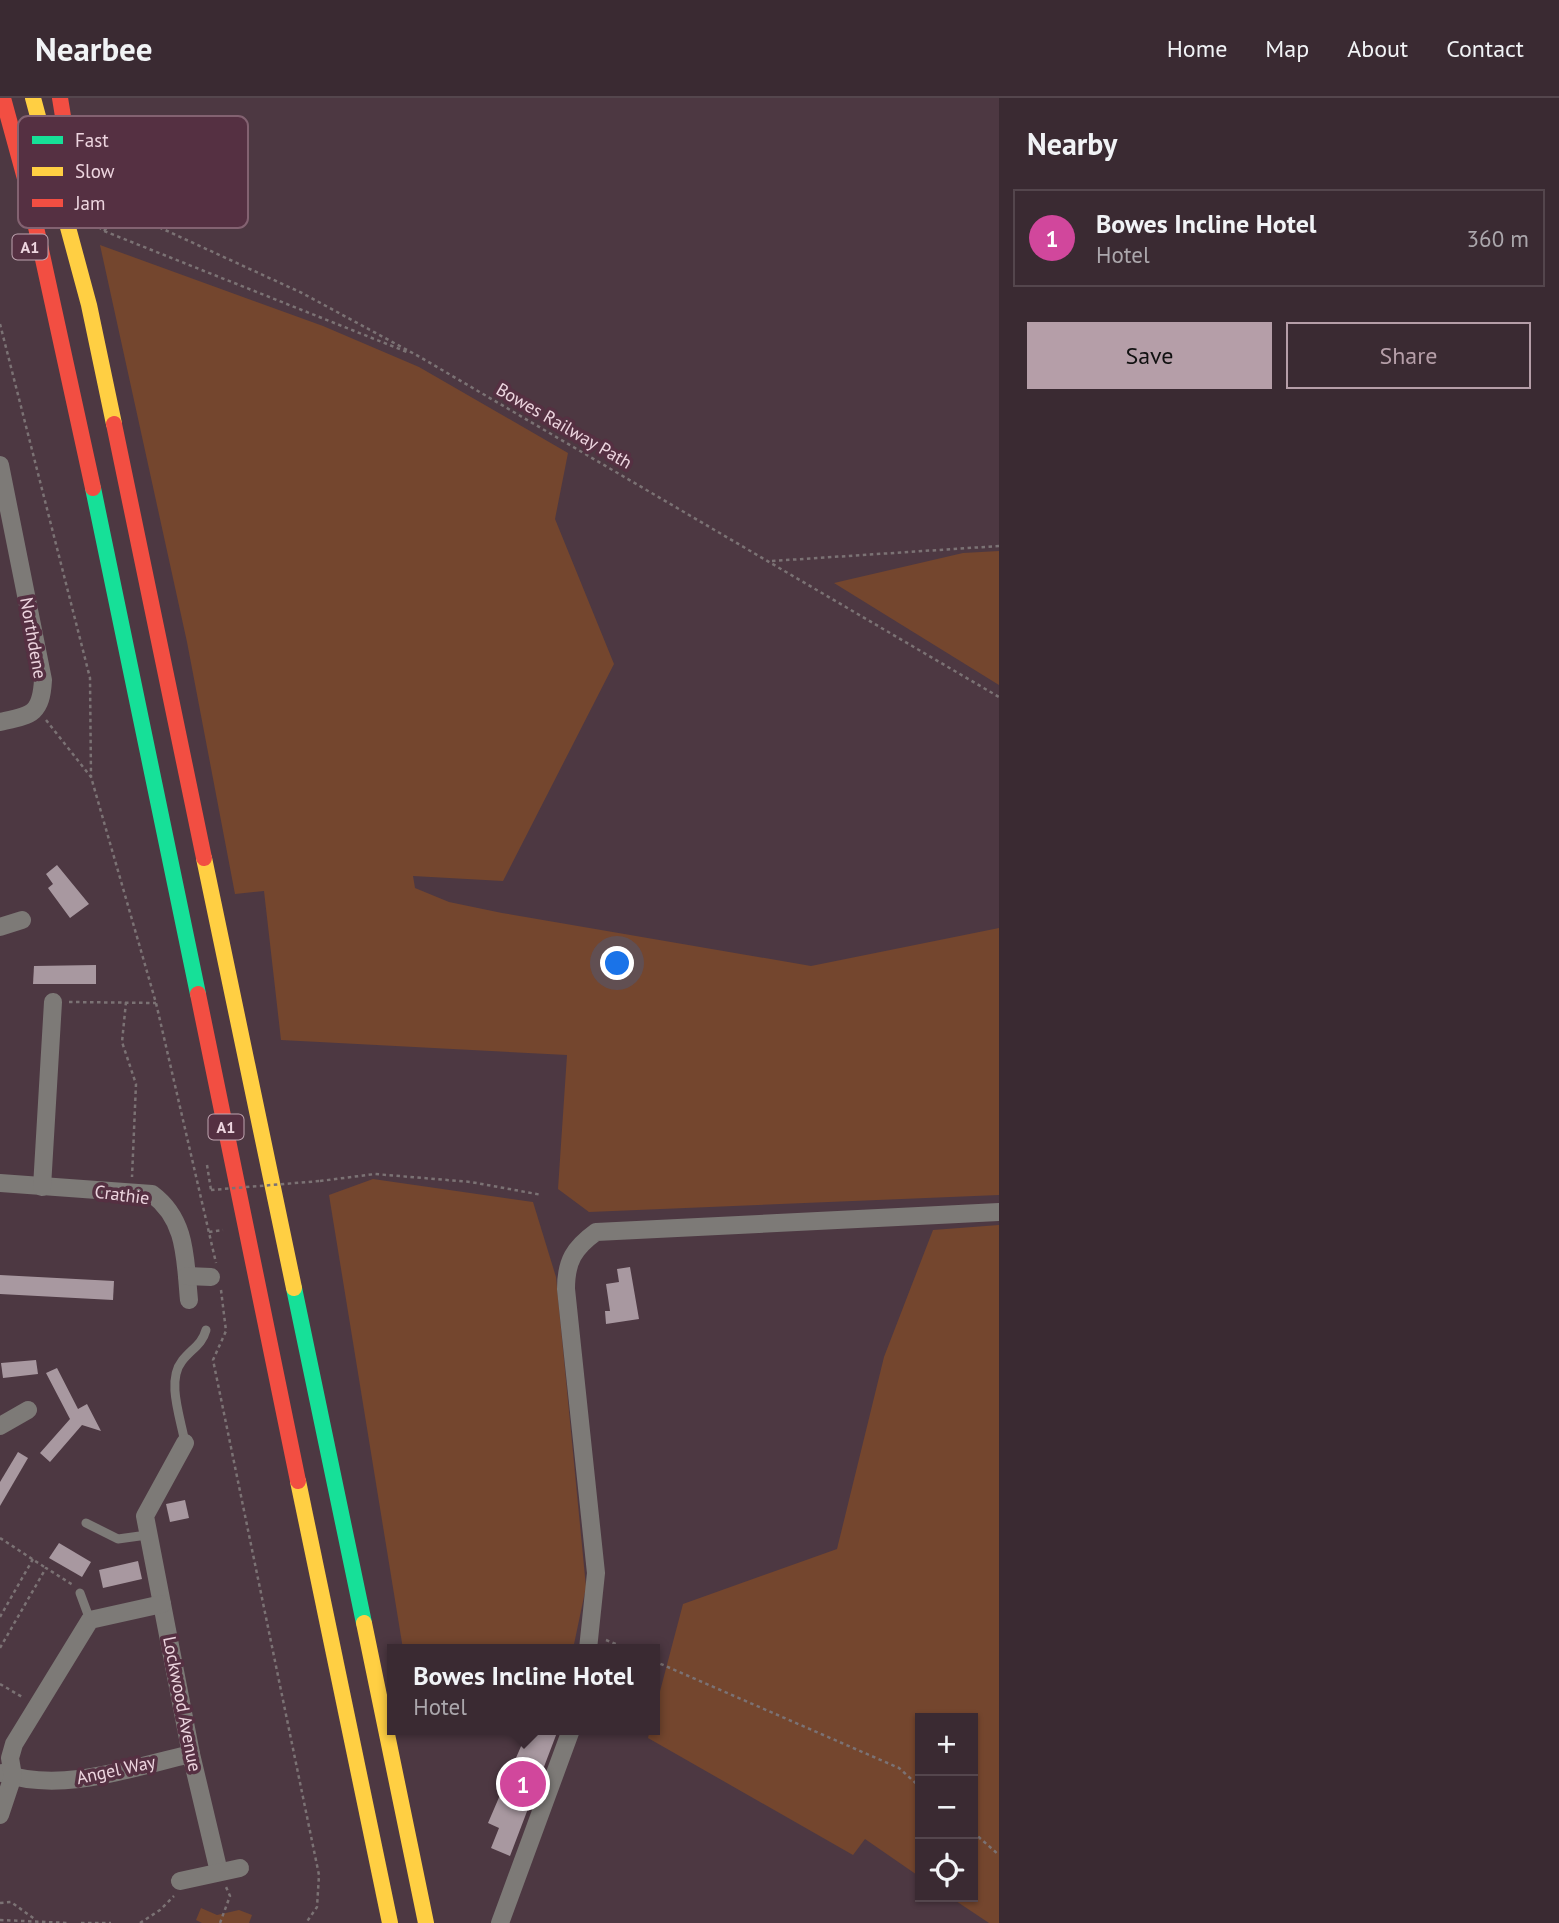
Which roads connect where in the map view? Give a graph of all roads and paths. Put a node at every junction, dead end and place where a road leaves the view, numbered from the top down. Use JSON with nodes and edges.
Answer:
{"nodes":[{"id":1,"x":3,"y":98,"type":"edge"},
{"id":2,"x":33,"y":98,"type":"edge"},
{"id":3,"x":60,"y":98,"type":"edge"},
{"id":4,"x":38,"y":116,"type":"edge"},
{"id":5,"x":63,"y":116,"type":"edge"},
{"id":6,"x":18,"y":153,"type":"edge"},
{"id":7,"x":14,"y":202,"type":"dead end"},
{"id":8,"x":18,"y":213,"type":"edge"},
{"id":9,"x":23,"y":228,"type":"edge"},
{"id":10,"x":37,"y":228,"type":"edge"},
{"id":11,"x":68,"y":228,"type":"edge"},
{"id":12,"x":78,"y":228,"type":"edge"},
{"id":13,"x":107,"y":228,"type":"edge"},
{"id":14,"x":161,"y":228,"type":"edge"},
{"id":15,"x":89,"y":305,"type":"junction"},
{"id":16,"x":0,"y":324,"type":"edge"},
{"id":17,"x":60,"y":331,"type":"junction"},
{"id":18,"x":420,"y":357,"type":"junction"},
{"id":19,"x":0,"y":465,"type":"edge"},
{"id":20,"x":6,"y":528,"type":"edge"},
{"id":21,"x":999,"y":546,"type":"edge"},
{"id":22,"x":769,"y":561,"type":"junction"},
{"id":23,"x":999,"y":697,"type":"edge"},
{"id":24,"x":37,"y":709,"type":"junction"},
{"id":25,"x":0,"y":722,"type":"edge"},
{"id":26,"x":91,"y":777,"type":"junction"},
{"id":27,"x":22,"y":920,"type":"dead end"},
{"id":28,"x":0,"y":927,"type":"edge"},
{"id":29,"x":53,"y":1002,"type":"joint"},
{"id":30,"x":126,"y":1002,"type":"junction"},
{"id":31,"x":156,"y":1003,"type":"junction"},
{"id":32,"x":0,"y":1183,"type":"edge"},
{"id":33,"x":42,"y":1187,"type":"junction"},
{"id":34,"x":211,"y":1190,"type":"dead end"},
{"id":35,"x":132,"y":1194,"type":"junction"},
{"id":36,"x":542,"y":1195,"type":"dead end"},
{"id":37,"x":999,"y":1212,"type":"edge"},
{"id":38,"x":224,"y":1230,"type":"dead end"},
{"id":39,"x":209,"y":1232,"type":"junction"},
{"id":40,"x":215,"y":1274,"type":"junction"},
{"id":41,"x":187,"y":1276,"type":"junction"},
{"id":42,"x":189,"y":1300,"type":"dead end"},
{"id":43,"x":206,"y":1330,"type":"dead end"},
{"id":44,"x":28,"y":1410,"type":"dead end"},
{"id":45,"x":0,"y":1426,"type":"edge"},
{"id":46,"x":185,"y":1443,"type":"joint"},
{"id":47,"x":86,"y":1523,"type":"dead end"},
{"id":48,"x":147,"y":1535,"type":"junction"},
{"id":49,"x":0,"y":1538,"type":"edge"},
{"id":50,"x":33,"y":1559,"type":"junction"},
{"id":51,"x":46,"y":1568,"type":"junction"},
{"id":52,"x":79,"y":1593,"type":"joint"},
{"id":53,"x":162,"y":1604,"type":"junction"},
{"id":54,"x":0,"y":1617,"type":"edge"},
{"id":55,"x":90,"y":1620,"type":"junction"},
{"id":56,"x":589,"y":1641,"type":"edge"},
{"id":57,"x":0,"y":1648,"type":"edge"},
{"id":58,"x":660,"y":1664,"type":"edge"},
{"id":59,"x":0,"y":1684,"type":"edge"},
{"id":60,"x":34,"y":1712,"type":"junction"},
{"id":61,"x":387,"y":1734,"type":"edge"},
{"id":62,"x":387,"y":1735,"type":"edge"},
{"id":63,"x":569,"y":1735,"type":"edge"},
{"id":64,"x":191,"y":1754,"type":"junction"},
{"id":65,"x":7,"y":1774,"type":"edge"},
{"id":66,"x":915,"y":1782,"type":"edge"},
{"id":67,"x":0,"y":1815,"type":"edge"},
{"id":68,"x":978,"y":1836,"type":"edge"},
{"id":69,"x":409,"y":1839,"type":"junction"},
{"id":70,"x":999,"y":1855,"type":"edge"},
{"id":71,"x":240,"y":1868,"type":"dead end"},
{"id":72,"x":219,"y":1872,"type":"junction"},
{"id":73,"x":180,"y":1881,"type":"joint"},
{"id":74,"x":0,"y":1903,"type":"edge"},
{"id":75,"x":0,"y":1920,"type":"edge"},
{"id":76,"x":36,"y":1920,"type":"junction"},
{"id":77,"x":68,"y":1923,"type":"edge"},
{"id":78,"x":80,"y":1923,"type":"edge"},
{"id":79,"x":111,"y":1923,"type":"edge"},
{"id":80,"x":140,"y":1923,"type":"edge"},
{"id":81,"x":220,"y":1923,"type":"edge"},
{"id":82,"x":306,"y":1923,"type":"edge"},
{"id":83,"x":390,"y":1923,"type":"edge"},
{"id":84,"x":426,"y":1923,"type":"edge"},
{"id":85,"x":438,"y":1923,"type":"edge"},
{"id":86,"x":500,"y":1923,"type":"edge"}],
"edges":[{"from":1,"to":6,"type":"highway","number":"A1"},
{"from":2,"to":4,"type":"highway","number":"A1"},
{"from":3,"to":5,"type":"highway","number":"A1"},
{"from":7,"to":8,"type":"highway","number":"A1"},
{"from":9,"to":17,"type":"highway","number":"A1"},
{"from":10,"to":17,"type":"highway","number":"A1"},
{"from":11,"to":15,"type":"highway","number":"A1"},
{"from":12,"to":15,"type":"highway","number":"A1"},
{"from":13,"to":18,"type":"path"},
{"from":14,"to":18,"type":"path","name":"Bowes Railway Path"},
{"from":15,"to":61,"type":"highway","number":"A1"},
{"from":16,"to":26,"type":"path"},
{"from":17,"to":83,"type":"highway","number":"A1"},
{"from":18,"to":22,"type":"path","name":"Bowes Railway Path"},
{"from":19,"to":20,"type":"street","name":"Northdene"},
{"from":20,"to":24,"type":"street","name":"Northdene"},
{"from":21,"to":22,"type":"path"},
{"from":22,"to":23,"type":"path","name":"Bowes Railway Path"},
{"from":24,"to":25,"type":"street"},
{"from":24,"to":26,"type":"path"},
{"from":26,"to":31,"type":"path"},
{"from":27,"to":28,"type":"street"},
{"from":29,"to":30,"type":"path"},
{"from":29,"to":33,"type":"street"},
{"from":30,"to":31,"type":"path"},
{"from":30,"to":35,"type":"path"},
{"from":31,"to":39,"type":"path"},
{"from":32,"to":33,"type":"street","name":"Crathie"},
{"from":33,"to":35,"type":"street","name":"Crathie"},
{"from":34,"to":36,"type":"path","bridge":true},
{"from":35,"to":41,"type":"street","name":"Crathie"},
{"from":37,"to":56,"type":"street"},
{"from":38,"to":39,"type":"path"},
{"from":39,"to":40,"type":"path"},
{"from":40,"to":41,"type":"street"},
{"from":40,"to":82,"type":"path"},
{"from":41,"to":42,"type":"street","name":"Crathie"},
{"from":43,"to":46,"type":"lane"},
{"from":44,"to":45,"type":"street"},
{"from":46,"to":48,"type":"street","name":"Lockwood Avenue"},
{"from":47,"to":48,"type":"lane"},
{"from":48,"to":53,"type":"street","name":"Lockwood Avenue"},
{"from":49,"to":50,"type":"path"},
{"from":50,"to":51,"type":"path"},
{"from":50,"to":54,"type":"path"},
{"from":51,"to":52,"type":"path"},
{"from":51,"to":57,"type":"path"},
{"from":52,"to":55,"type":"lane"},
{"from":53,"to":55,"type":"street"},
{"from":53,"to":64,"type":"street","name":"Lockwood Avenue"},
{"from":55,"to":60,"type":"street"},
{"from":58,"to":66,"type":"path"},
{"from":59,"to":60,"type":"path"},
{"from":60,"to":65,"type":"street"},
{"from":62,"to":69,"type":"highway","number":"A1"},
{"from":63,"to":86,"type":"street"},
{"from":64,"to":65,"type":"street","name":"Angel Way"},
{"from":64,"to":72,"type":"street","name":"Lockwood Avenue"},
{"from":65,"to":67,"type":"street"},
{"from":68,"to":70,"type":"path"},
{"from":69,"to":84,"type":"highway"},
{"from":69,"to":85,"type":"highway","number":"A1"},
{"from":71,"to":72,"type":"street"},
{"from":72,"to":73,"type":"street"},
{"from":72,"to":81,"type":"path"},
{"from":73,"to":80,"type":"path"},
{"from":74,"to":76,"type":"path"},
{"from":75,"to":76,"type":"path"},
{"from":76,"to":77,"type":"path"},
{"from":78,"to":79,"type":"path"}]}
